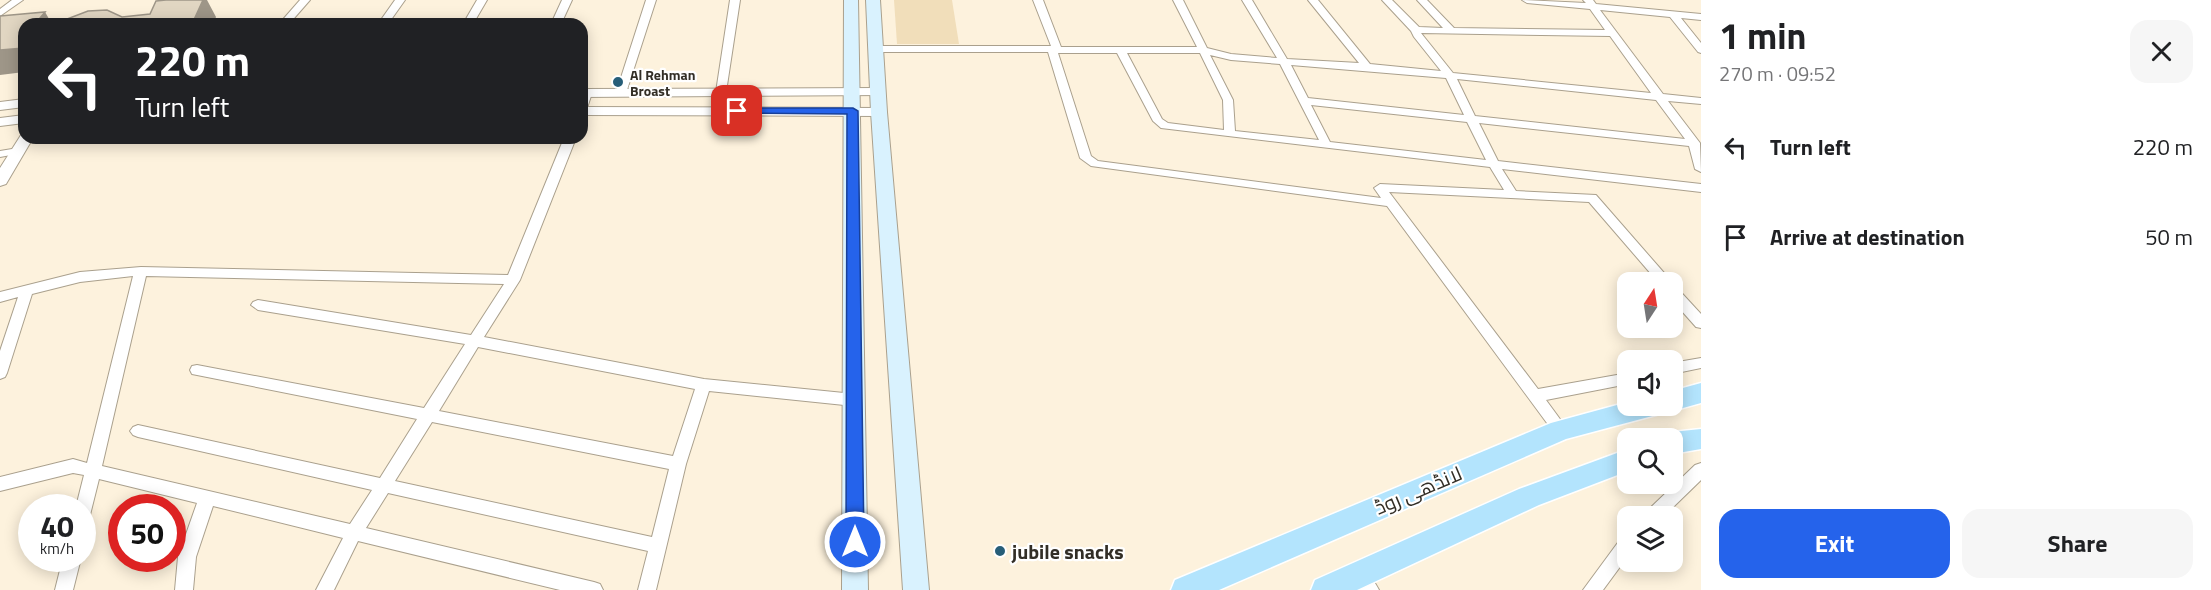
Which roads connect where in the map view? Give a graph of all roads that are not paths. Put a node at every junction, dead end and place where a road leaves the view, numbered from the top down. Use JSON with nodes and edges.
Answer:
{"nodes":[{"id":1,"x":18,"y":0,"type":"edge"},
{"id":2,"x":306,"y":0,"type":"edge"},
{"id":3,"x":400,"y":0,"type":"edge"},
{"id":4,"x":482,"y":0,"type":"edge"},
{"id":5,"x":567,"y":0,"type":"edge"},
{"id":6,"x":651,"y":0,"type":"edge"},
{"id":7,"x":735,"y":0,"type":"edge"},
{"id":8,"x":851,"y":0,"type":"edge"},
{"id":9,"x":873,"y":0,"type":"edge"},
{"id":10,"x":1038,"y":0,"type":"edge"},
{"id":11,"x":1178,"y":0,"type":"edge"},
{"id":12,"x":1247,"y":0,"type":"edge"},
{"id":13,"x":1313,"y":0,"type":"edge"},
{"id":14,"x":1387,"y":0,"type":"edge"},
{"id":15,"x":1422,"y":0,"type":"edge"},
{"id":16,"x":1527,"y":0,"type":"edge"},
{"id":17,"x":1591,"y":3,"type":"edge"},
{"id":18,"x":0,"y":13,"type":"edge"},
{"id":19,"x":1673,"y":14,"type":"junction"},
{"id":20,"x":1701,"y":17,"type":"edge"},
{"id":21,"x":290,"y":18,"type":"edge"},
{"id":22,"x":387,"y":18,"type":"edge"},
{"id":23,"x":472,"y":18,"type":"edge"},
{"id":24,"x":559,"y":18,"type":"edge"},
{"id":25,"x":1416,"y":30,"type":"junction"},
{"id":26,"x":1451,"y":30,"type":"junction"},
{"id":27,"x":1613,"y":33,"type":"junction"},
{"id":28,"x":876,"y":49,"type":"junction"},
{"id":29,"x":1054,"y":49,"type":"junction"},
{"id":30,"x":1121,"y":50,"type":"junction"},
{"id":31,"x":1204,"y":50,"type":"junction"},
{"id":32,"x":1701,"y":50,"type":"edge"},
{"id":33,"x":1284,"y":62,"type":"junction"},
{"id":34,"x":1367,"y":67,"type":"junction"},
{"id":35,"x":1450,"y":76,"type":"junction"},
{"id":36,"x":721,"y":92,"type":"junction"},
{"id":37,"x":878,"y":92,"type":"junction"},
{"id":38,"x":588,"y":93,"type":"edge"},
{"id":39,"x":621,"y":93,"type":"junction"},
{"id":40,"x":1661,"y":98,"type":"junction"},
{"id":41,"x":853,"y":101,"type":"junction"},
{"id":42,"x":1304,"y":101,"type":"junction"},
{"id":43,"x":1701,"y":101,"type":"edge"},
{"id":44,"x":18,"y":104,"type":"edge"},
{"id":45,"x":0,"y":106,"type":"edge"},
{"id":46,"x":588,"y":110,"type":"edge"},
{"id":47,"x":879,"y":112,"type":"junction"},
{"id":48,"x":1472,"y":118,"type":"junction"},
{"id":49,"x":18,"y":120,"type":"edge"},
{"id":50,"x":0,"y":122,"type":"edge"},
{"id":51,"x":1230,"y":134,"type":"junction"},
{"id":52,"x":1694,"y":143,"type":"junction"},
{"id":53,"x":568,"y":144,"type":"edge"},
{"id":54,"x":22,"y":145,"type":"edge"},
{"id":55,"x":1327,"y":146,"type":"junction"},
{"id":56,"x":0,"y":154,"type":"edge"},
{"id":57,"x":1493,"y":163,"type":"junction"},
{"id":58,"x":1701,"y":169,"type":"edge"},
{"id":59,"x":0,"y":181,"type":"edge"},
{"id":60,"x":1701,"y":188,"type":"edge"},
{"id":61,"x":1512,"y":194,"type":"junction"},
{"id":62,"x":1391,"y":203,"type":"junction"},
{"id":63,"x":141,"y":272,"type":"junction"},
{"id":64,"x":1656,"y":272,"type":"edge"},
{"id":65,"x":513,"y":280,"type":"junction"},
{"id":66,"x":26,"y":292,"type":"junction"},
{"id":67,"x":0,"y":297,"type":"edge"},
{"id":68,"x":1683,"y":303,"type":"edge"},
{"id":69,"x":258,"y":305,"type":"dead end"},
{"id":70,"x":1701,"y":323,"type":"edge"},
{"id":71,"x":476,"y":341,"type":"junction"},
{"id":72,"x":1701,"y":363,"type":"edge"},
{"id":73,"x":1683,"y":367,"type":"edge"},
{"id":74,"x":197,"y":370,"type":"dead end"},
{"id":75,"x":0,"y":373,"type":"edge"},
{"id":76,"x":1617,"y":380,"type":"edge"},
{"id":77,"x":704,"y":385,"type":"junction"},
{"id":78,"x":1701,"y":393,"type":"edge"},
{"id":79,"x":1534,"y":396,"type":"junction"},
{"id":80,"x":1683,"y":397,"type":"edge"},
{"id":81,"x":854,"y":400,"type":"junction"},
{"id":82,"x":427,"y":414,"type":"junction"},
{"id":83,"x":1617,"y":415,"type":"edge"},
{"id":84,"x":1560,"y":430,"type":"junction"},
{"id":85,"x":138,"y":431,"type":"dead end"},
{"id":86,"x":1701,"y":438,"type":"edge"},
{"id":87,"x":1683,"y":441,"type":"edge"},
{"id":88,"x":678,"y":464,"type":"junction"},
{"id":89,"x":1617,"y":464,"type":"edge"},
{"id":90,"x":1701,"y":470,"type":"edge"},
{"id":91,"x":93,"y":471,"type":"junction"},
{"id":92,"x":0,"y":484,"type":"edge"},
{"id":93,"x":383,"y":485,"type":"junction"},
{"id":94,"x":87,"y":494,"type":"edge"},
{"id":95,"x":207,"y":498,"type":"junction"},
{"id":96,"x":1663,"y":506,"type":"edge"},
{"id":97,"x":354,"y":533,"type":"junction"},
{"id":98,"x":658,"y":546,"type":"junction"},
{"id":99,"x":1617,"y":557,"type":"edge"},
{"id":100,"x":68,"y":572,"type":"edge"},
{"id":101,"x":1363,"y":583,"type":"edge"},
{"id":102,"x":63,"y":590,"type":"edge"},
{"id":103,"x":184,"y":590,"type":"edge"},
{"id":104,"x":325,"y":590,"type":"edge"},
{"id":105,"x":594,"y":590,"type":"edge"},
{"id":106,"x":647,"y":590,"type":"edge"},
{"id":107,"x":855,"y":590,"type":"edge"},
{"id":108,"x":916,"y":590,"type":"edge"},
{"id":109,"x":1186,"y":590,"type":"edge"},
{"id":110,"x":1326,"y":590,"type":"edge"},
{"id":111,"x":1592,"y":590,"type":"edge"}],
"edges":[{"from":1,"to":18,"type":"street"},
{"from":2,"to":21,"type":"street"},
{"from":3,"to":22,"type":"street"},
{"from":4,"to":23,"type":"street"},
{"from":5,"to":24,"type":"street"},
{"from":6,"to":39,"type":"street"},
{"from":7,"to":36,"type":"street"},
{"from":8,"to":41,"type":"main road"},
{"from":9,"to":28,"type":"main road"},
{"from":10,"to":29,"type":"street"},
{"from":11,"to":31,"type":"street"},
{"from":12,"to":33,"type":"street"},
{"from":13,"to":34,"type":"street"},
{"from":14,"to":25,"type":"street"},
{"from":15,"to":26,"type":"street"},
{"from":16,"to":17,"type":"street"},
{"from":17,"to":19,"type":"street"},
{"from":17,"to":27,"type":"street"},
{"from":19,"to":20,"type":"street"},
{"from":19,"to":32,"type":"street"},
{"from":25,"to":26,"type":"street"},
{"from":25,"to":35,"type":"street"},
{"from":26,"to":27,"type":"street"},
{"from":27,"to":40,"type":"street"},
{"from":28,"to":29,"type":"street"},
{"from":28,"to":37,"type":"main road"},
{"from":29,"to":30,"type":"street"},
{"from":29,"to":62,"type":"street"},
{"from":30,"to":31,"type":"street"},
{"from":30,"to":51,"type":"street"},
{"from":31,"to":33,"type":"street"},
{"from":31,"to":51,"type":"street"},
{"from":33,"to":34,"type":"street"},
{"from":33,"to":42,"type":"street"},
{"from":34,"to":35,"type":"street"},
{"from":35,"to":40,"type":"street"},
{"from":35,"to":48,"type":"street"},
{"from":36,"to":39,"type":"street"},
{"from":36,"to":41,"type":"street"},
{"from":37,"to":41,"type":"street"},
{"from":37,"to":47,"type":"main road"},
{"from":38,"to":39,"type":"street"},
{"from":40,"to":43,"type":"street"},
{"from":40,"to":52,"type":"street"},
{"from":41,"to":46,"type":"street"},
{"from":41,"to":47,"type":"street"},
{"from":41,"to":81,"type":"main road"},
{"from":42,"to":48,"type":"street"},
{"from":42,"to":55,"type":"street"},
{"from":44,"to":45,"type":"street"},
{"from":47,"to":108,"type":"main road"},
{"from":48,"to":52,"type":"street"},
{"from":48,"to":57,"type":"street"},
{"from":49,"to":50,"type":"street"},
{"from":51,"to":55,"type":"street"},
{"from":52,"to":58,"type":"street"},
{"from":53,"to":65,"type":"street"},
{"from":54,"to":56,"type":"street"},
{"from":54,"to":59,"type":"street"},
{"from":55,"to":57,"type":"street"},
{"from":57,"to":60,"type":"street"},
{"from":57,"to":61,"type":"street"},
{"from":61,"to":62,"type":"street"},
{"from":61,"to":64,"type":"street"},
{"from":62,"to":79,"type":"street"},
{"from":63,"to":65,"type":"street"},
{"from":63,"to":66,"type":"street"},
{"from":63,"to":91,"type":"street"},
{"from":65,"to":71,"type":"street"},
{"from":66,"to":67,"type":"street"},
{"from":66,"to":75,"type":"street"},
{"from":68,"to":70,"type":"street"},
{"from":69,"to":71,"type":"street"},
{"from":71,"to":77,"type":"street"},
{"from":71,"to":82,"type":"street"},
{"from":72,"to":73,"type":"street"},
{"from":74,"to":82,"type":"street"},
{"from":76,"to":79,"type":"street"},
{"from":77,"to":81,"type":"street"},
{"from":77,"to":88,"type":"street"},
{"from":78,"to":80,"type":"main road"},
{"from":79,"to":84,"type":"street"},
{"from":81,"to":107,"type":"main road"},
{"from":82,"to":88,"type":"street"},
{"from":82,"to":93,"type":"street"},
{"from":83,"to":84,"type":"main road","name":"لانڈھی روڈ"},
{"from":84,"to":109,"type":"main road","name":"لانڈھی روڈ"},
{"from":85,"to":93,"type":"street"},
{"from":86,"to":87,"type":"main road"},
{"from":88,"to":98,"type":"street"},
{"from":89,"to":101,"type":"main road"},
{"from":90,"to":96,"type":"street"},
{"from":91,"to":92,"type":"street"},
{"from":91,"to":94,"type":"street"},
{"from":91,"to":95,"type":"street"},
{"from":93,"to":97,"type":"street"},
{"from":93,"to":98,"type":"street"},
{"from":95,"to":97,"type":"street"},
{"from":95,"to":103,"type":"street"},
{"from":97,"to":104,"type":"street"},
{"from":97,"to":105,"type":"street"},
{"from":98,"to":106,"type":"street"},
{"from":99,"to":111,"type":"street"},
{"from":100,"to":102,"type":"street"},
{"from":101,"to":110,"type":"main road"}]}
